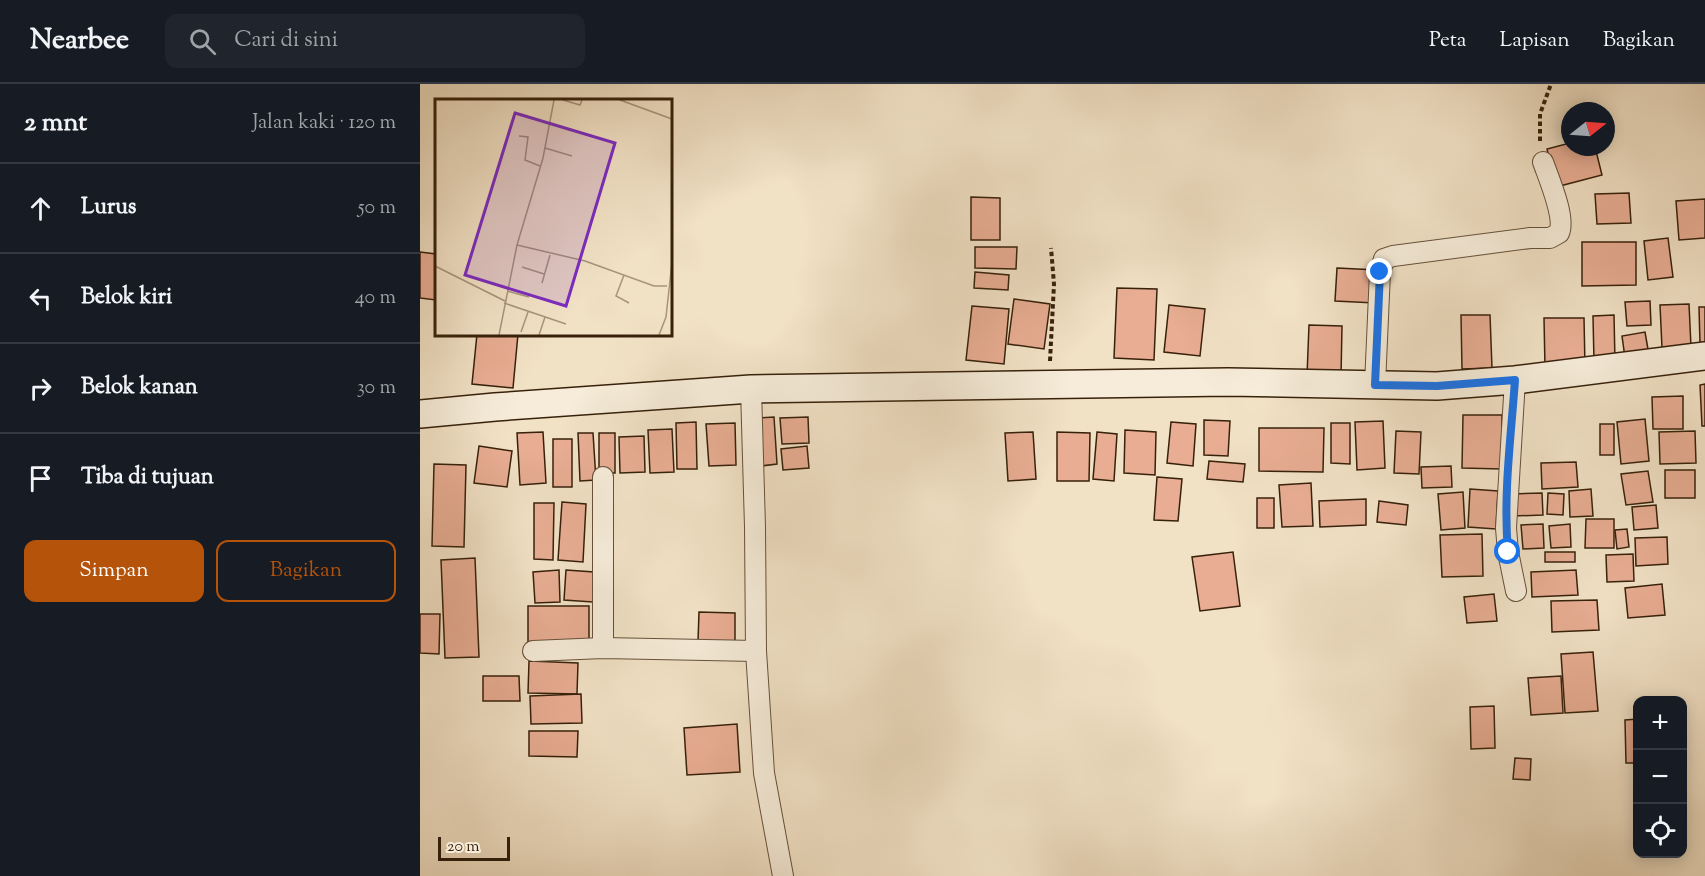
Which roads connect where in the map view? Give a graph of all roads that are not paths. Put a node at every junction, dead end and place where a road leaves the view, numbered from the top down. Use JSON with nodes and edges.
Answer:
{"nodes":[{"id":1,"x":1544,"y":162,"type":"road end"},
{"id":2,"x":1705,"y":356,"type":"edge"},
{"id":3,"x":1515,"y":380,"type":"junction"},
{"id":4,"x":1375,"y":385,"type":"junction"},
{"id":5,"x":751,"y":389,"type":"junction"},
{"id":6,"x":420,"y":414,"type":"edge"},
{"id":7,"x":603,"y":477,"type":"dead end"},
{"id":8,"x":1516,"y":591,"type":"dead end"},
{"id":9,"x":603,"y":648,"type":"junction"},
{"id":10,"x":534,"y":651,"type":"dead end"},
{"id":11,"x":756,"y":651,"type":"junction"},
{"id":12,"x":783,"y":876,"type":"edge"}],
"edges":[{"from":1,"to":4,"type":"street"},
{"from":2,"to":3,"type":"street"},
{"from":3,"to":4,"type":"street"},
{"from":3,"to":8,"type":"street"},
{"from":4,"to":5,"type":"street"},
{"from":5,"to":6,"type":"street"},
{"from":5,"to":11,"type":"street"},
{"from":7,"to":9,"type":"street"},
{"from":9,"to":10,"type":"street"},
{"from":9,"to":11,"type":"street"},
{"from":11,"to":12,"type":"street"}]}
